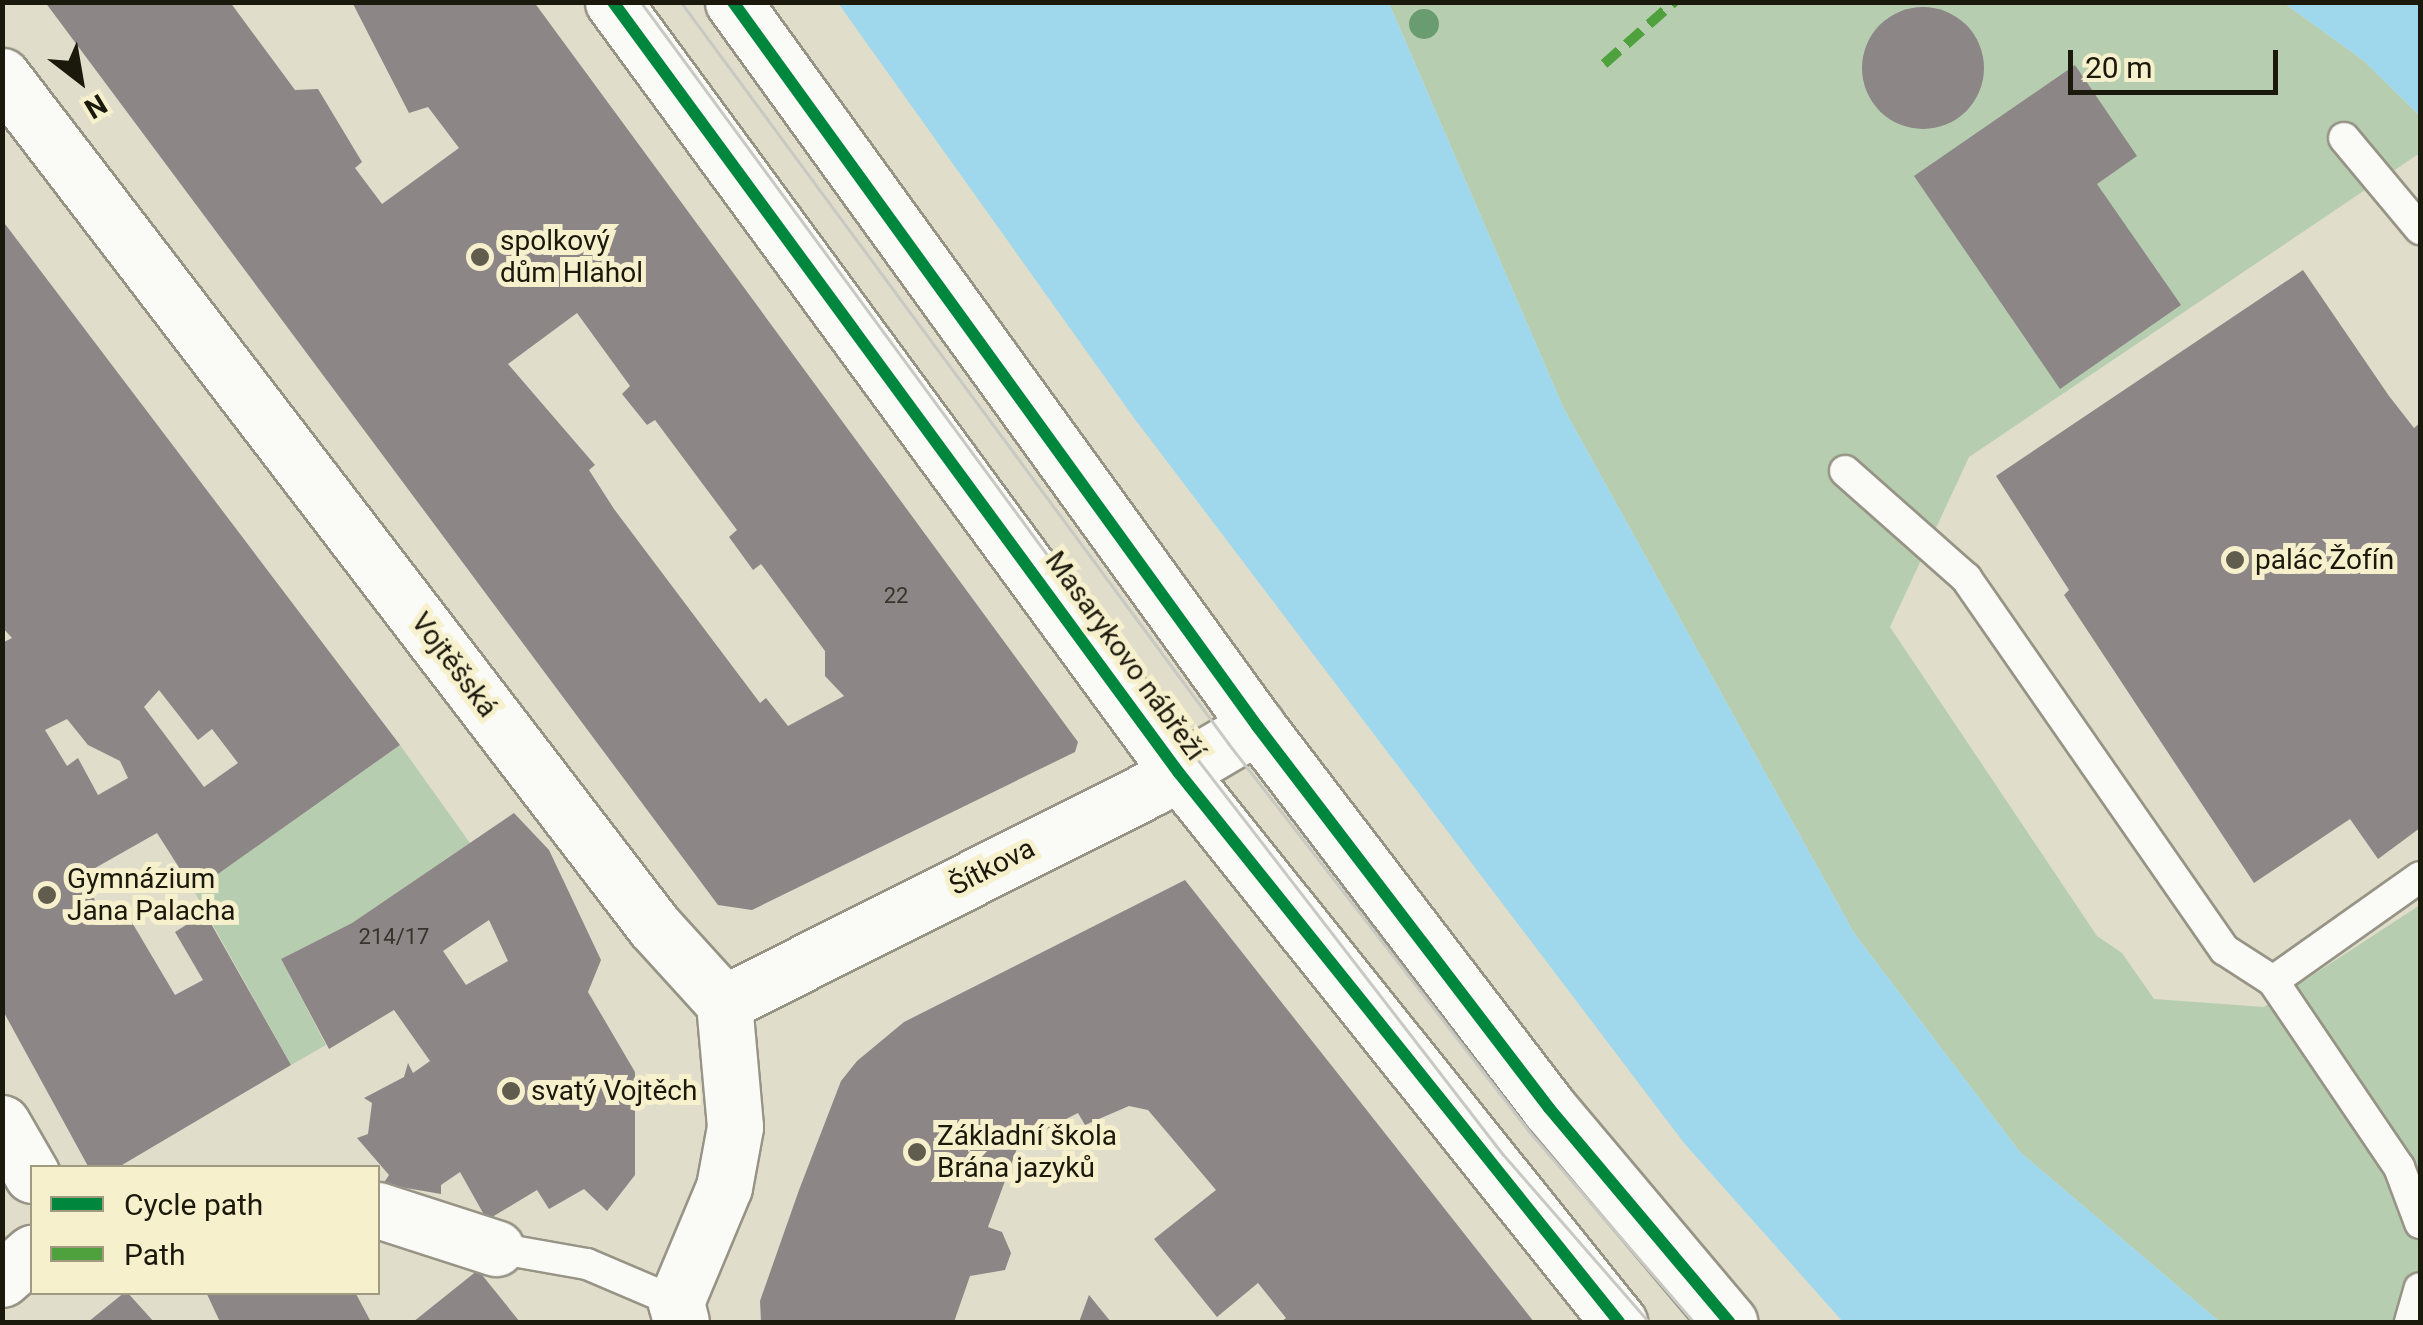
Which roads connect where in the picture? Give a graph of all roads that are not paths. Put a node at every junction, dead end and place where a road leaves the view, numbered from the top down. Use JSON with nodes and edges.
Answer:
{"nodes":[{"id":1,"x":612,"y":2,"type":"edge"},
{"id":2,"x":733,"y":2,"type":"edge"},
{"id":3,"x":2,"y":76,"type":"edge"},
{"id":4,"x":2344,"y":138,"type":"dead end"},
{"id":5,"x":2420,"y":229,"type":"edge"},
{"id":6,"x":1845,"y":471,"type":"dead end"},
{"id":7,"x":1257,"y":726,"type":"junction"},
{"id":8,"x":1179,"y":773,"type":"junction"},
{"id":9,"x":2420,"y":877,"type":"edge"},
{"id":10,"x":2273,"y":981,"type":"junction"},
{"id":11,"x":724,"y":1004,"type":"junction"},
{"id":12,"x":2,"y":1123,"type":"edge"},
{"id":13,"x":30,"y":1172,"type":"edge"},
{"id":14,"x":380,"y":1211,"type":"edge"},
{"id":15,"x":2420,"y":1222,"type":"edge"},
{"id":16,"x":496,"y":1248,"type":"joint"},
{"id":17,"x":30,"y":1255,"type":"edge"},
{"id":18,"x":2,"y":1279,"type":"edge"},
{"id":19,"x":2420,"y":1288,"type":"edge"},
{"id":20,"x":678,"y":1312,"type":"edge"},
{"id":21,"x":1620,"y":1322,"type":"edge"},
{"id":22,"x":1729,"y":1322,"type":"edge"},
{"id":23,"x":2410,"y":1322,"type":"edge"}],
"edges":[{"from":1,"to":8,"type":"street","name":"Masarykovo nábřeží"},
{"from":2,"to":7,"type":"street"},
{"from":3,"to":11,"type":"street","name":"Vojtěšská"},
{"from":4,"to":5,"type":"lane"},
{"from":6,"to":10,"type":"lane"},
{"from":7,"to":8,"type":"street","name":"Šítkova"},
{"from":7,"to":22,"type":"street"},
{"from":8,"to":11,"type":"street","name":"Šítkova"},
{"from":8,"to":21,"type":"street","name":"Masarykovo nábřeží"},
{"from":9,"to":10,"type":"lane"},
{"from":10,"to":15,"type":"lane"},
{"from":11,"to":20,"type":"street"},
{"from":12,"to":13,"type":"street"},
{"from":14,"to":16,"type":"street"},
{"from":16,"to":20,"type":"lane"},
{"from":17,"to":18,"type":"street"},
{"from":19,"to":23,"type":"lane"}]}
